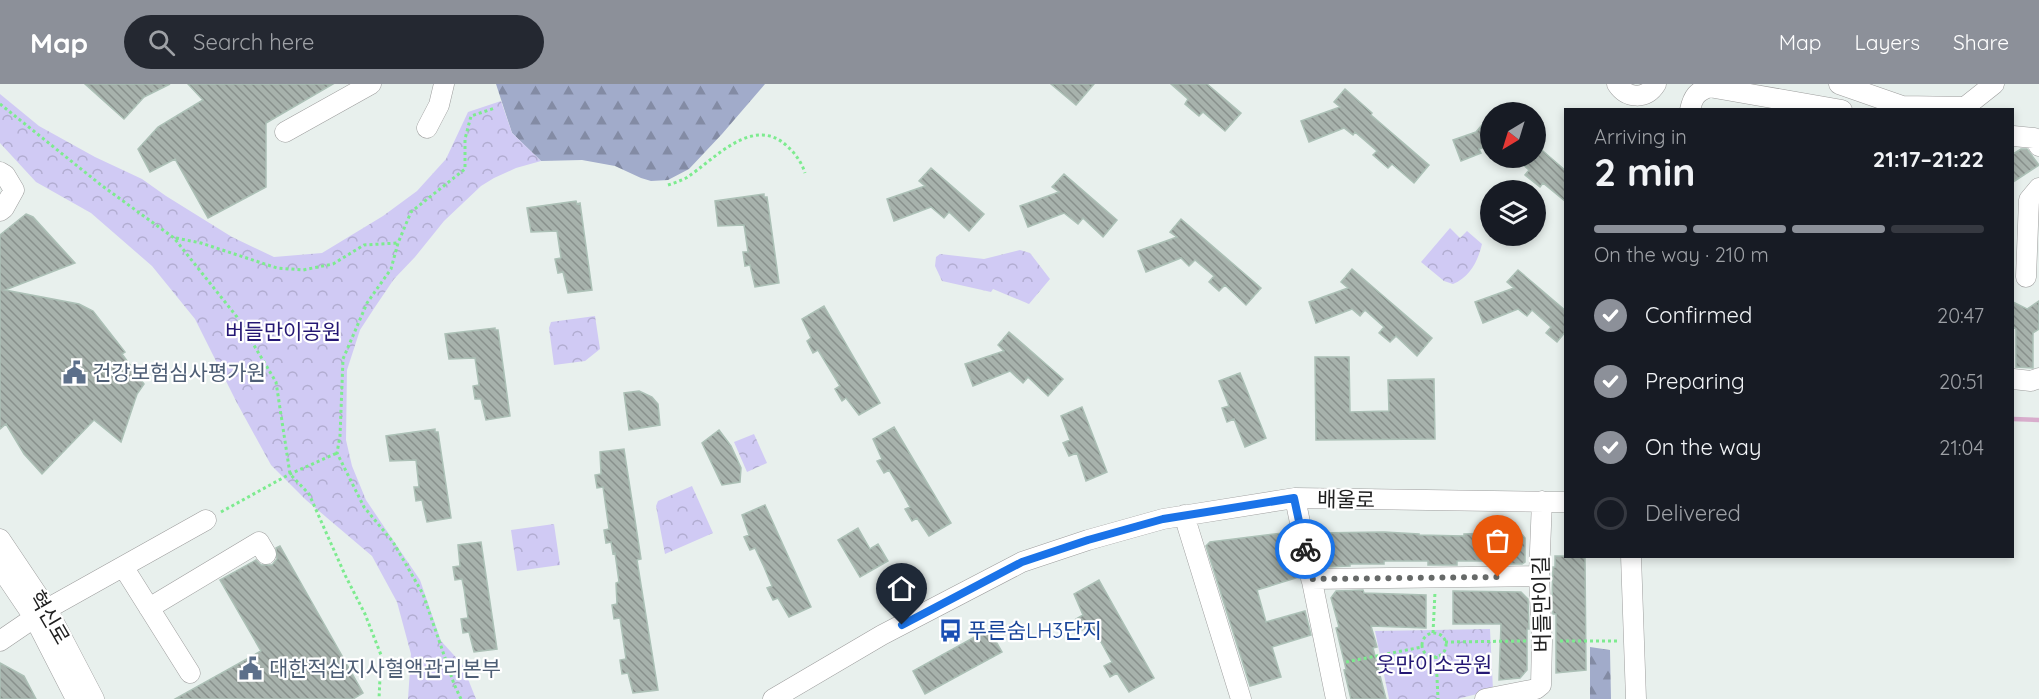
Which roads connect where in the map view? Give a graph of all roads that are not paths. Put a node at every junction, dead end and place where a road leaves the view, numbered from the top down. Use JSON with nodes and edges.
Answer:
{"nodes":[{"id":1,"x":371,"y":84,"type":"edge"},
{"id":2,"x":444,"y":84,"type":"edge"},
{"id":3,"x":1617,"y":84,"type":"edge"},
{"id":4,"x":1656,"y":84,"type":"edge"},
{"id":5,"x":1839,"y":84,"type":"edge"},
{"id":6,"x":1994,"y":84,"type":"edge"},
{"id":7,"x":1639,"y":103,"type":"edge"},
{"id":8,"x":1690,"y":108,"type":"edge"},
{"id":9,"x":1830,"y":108,"type":"edge"},
{"id":10,"x":427,"y":128,"type":"dead end"},
{"id":11,"x":285,"y":132,"type":"dead end"},
{"id":12,"x":2014,"y":136,"type":"edge"},
{"id":13,"x":2039,"y":146,"type":"edge"},
{"id":14,"x":0,"y":172,"type":"edge"},
{"id":15,"x":2039,"y":188,"type":"edge"},
{"id":16,"x":1,"y":209,"type":"edge"},
{"id":17,"x":2033,"y":249,"type":"edge"},
{"id":18,"x":2022,"y":271,"type":"edge"},
{"id":19,"x":2039,"y":378,"type":"edge"},
{"id":20,"x":2014,"y":379,"type":"edge"},
{"id":21,"x":1294,"y":498,"type":"junction"},
{"id":22,"x":1542,"y":501,"type":"junction"},
{"id":23,"x":1564,"y":502,"type":"edge"},
{"id":24,"x":1184,"y":515,"type":"junction"},
{"id":25,"x":206,"y":520,"type":"road end"},
{"id":26,"x":0,"y":539,"type":"edge"},
{"id":27,"x":266,"y":554,"type":"dead end"},
{"id":28,"x":1631,"y":558,"type":"edge"},
{"id":29,"x":0,"y":567,"type":"edge"},
{"id":30,"x":123,"y":568,"type":"junction"},
{"id":31,"x":1539,"y":576,"type":"junction"},
{"id":32,"x":1311,"y":579,"type":"junction"},
{"id":33,"x":149,"y":608,"type":"junction"},
{"id":34,"x":41,"y":614,"type":"junction"},
{"id":35,"x":0,"y":641,"type":"edge"},
{"id":36,"x":190,"y":673,"type":"dead end"},
{"id":37,"x":76,"y":699,"type":"edge"},
{"id":38,"x":94,"y":699,"type":"edge"},
{"id":39,"x":773,"y":699,"type":"edge"},
{"id":40,"x":1240,"y":699,"type":"edge"},
{"id":41,"x":1336,"y":699,"type":"edge"},
{"id":42,"x":1485,"y":699,"type":"edge"},
{"id":43,"x":1636,"y":699,"type":"edge"}],
"edges":[{"from":1,"to":11,"type":"street"},
{"from":2,"to":10,"type":"street"},
{"from":3,"to":7,"type":"street"},
{"from":4,"to":7,"type":"street"},
{"from":5,"to":6,"type":"street"},
{"from":8,"to":9,"type":"street"},
{"from":12,"to":13,"type":"street"},
{"from":14,"to":16,"type":"street"},
{"from":15,"to":17,"type":"street"},
{"from":17,"to":18,"type":"street"},
{"from":19,"to":20,"type":"street"},
{"from":21,"to":22,"type":"street","name":"배울로"},
{"from":21,"to":24,"type":"street","name":"배울로"},
{"from":21,"to":32,"type":"street"},
{"from":22,"to":23,"type":"street","name":"배울로"},
{"from":22,"to":31,"type":"street","name":"버들만이길"},
{"from":24,"to":39,"type":"street","name":"배울로"},
{"from":24,"to":40,"type":"street"},
{"from":25,"to":30,"type":"street"},
{"from":26,"to":34,"type":"street","name":"혁신로"},
{"from":27,"to":33,"type":"street"},
{"from":28,"to":43,"type":"street"},
{"from":29,"to":34,"type":"street","name":"혁신로"},
{"from":30,"to":33,"type":"street"},
{"from":30,"to":34,"type":"street"},
{"from":31,"to":32,"type":"street"},
{"from":31,"to":42,"type":"street","name":"버들만이길"},
{"from":32,"to":41,"type":"street"},
{"from":33,"to":36,"type":"street"},
{"from":34,"to":35,"type":"street"},
{"from":34,"to":37,"type":"street","name":"혁신로"},
{"from":34,"to":38,"type":"street","name":"혁신로"}]}
